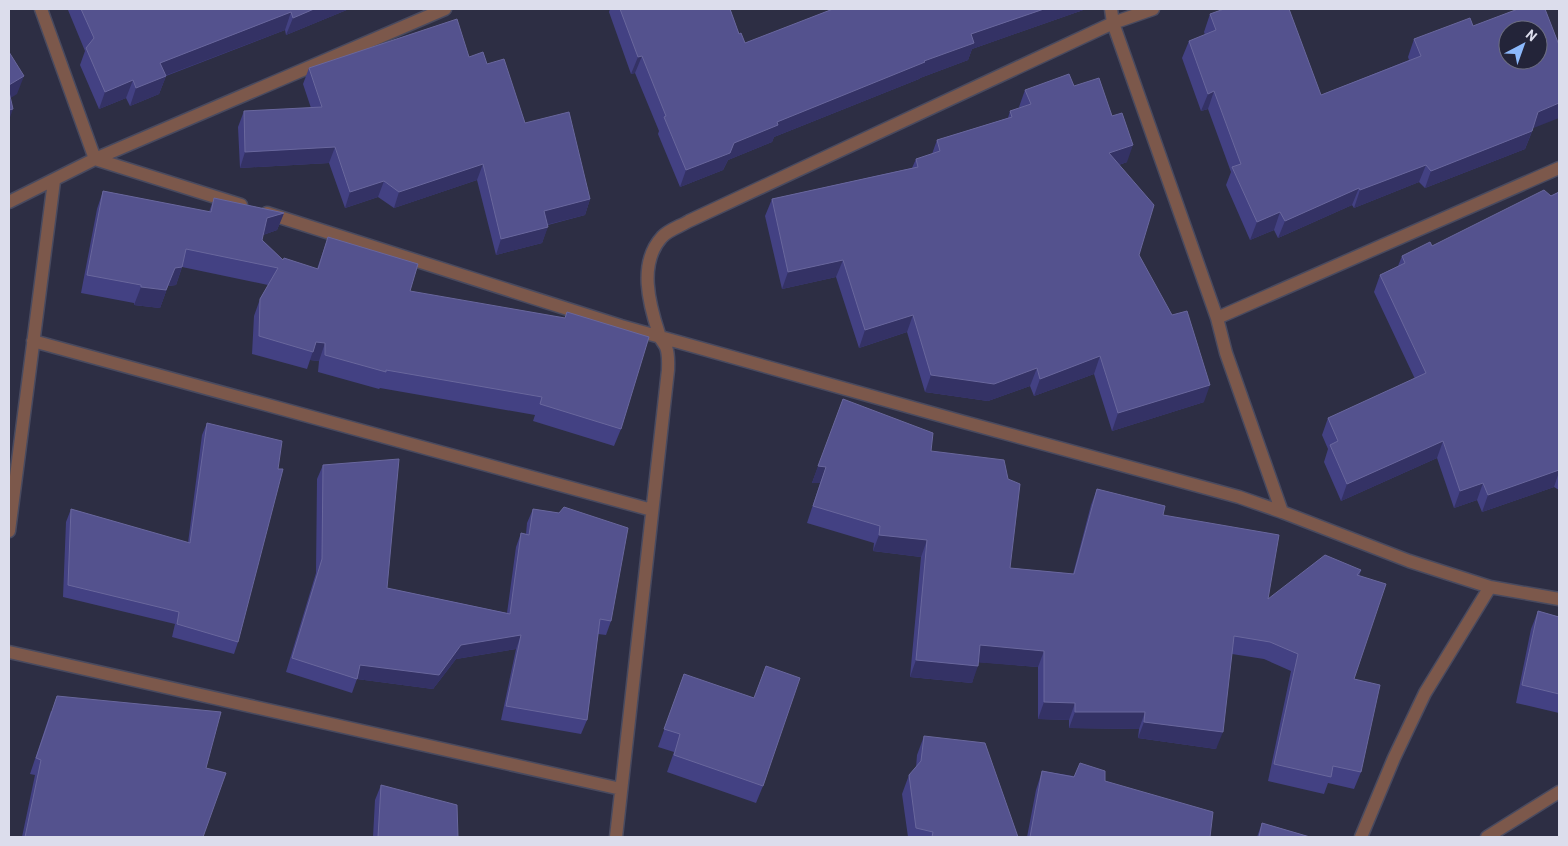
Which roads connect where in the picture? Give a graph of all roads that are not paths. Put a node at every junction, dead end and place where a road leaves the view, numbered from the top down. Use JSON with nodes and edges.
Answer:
{"nodes":[{"id":1,"x":41,"y":9,"type":"edge"},
{"id":2,"x":446,"y":9,"type":"edge"},
{"id":3,"x":1110,"y":9,"type":"edge"},
{"id":4,"x":1153,"y":9,"type":"edge"},
{"id":5,"x":1113,"y":23,"type":"junction"},
{"id":6,"x":95,"y":159,"type":"junction"},
{"id":7,"x":1559,"y":168,"type":"edge"},
{"id":8,"x":54,"y":181,"type":"junction"},
{"id":9,"x":9,"y":202,"type":"edge"},
{"id":10,"x":1217,"y":318,"type":"junction"},
{"id":11,"x":659,"y":336,"type":"junction"},
{"id":12,"x":33,"y":341,"type":"junction"},
{"id":13,"x":652,"y":510,"type":"junction"},
{"id":14,"x":1282,"y":512,"type":"junction"},
{"id":15,"x":9,"y":531,"type":"edge"},
{"id":16,"x":1490,"y":587,"type":"junction"},
{"id":17,"x":1559,"y":599,"type":"edge"},
{"id":18,"x":9,"y":652,"type":"edge"},
{"id":19,"x":621,"y":789,"type":"junction"},
{"id":20,"x":1559,"y":792,"type":"edge"},
{"id":21,"x":616,"y":837,"type":"edge"},
{"id":22,"x":1361,"y":837,"type":"edge"},
{"id":23,"x":1487,"y":837,"type":"edge"}],
"edges":[{"from":1,"to":6,"type":"street"},
{"from":2,"to":6,"type":"street"},
{"from":3,"to":5,"type":"street"},
{"from":4,"to":5,"type":"street"},
{"from":5,"to":10,"type":"street"},
{"from":5,"to":11,"type":"street"},
{"from":6,"to":8,"type":"street"},
{"from":6,"to":11,"type":"street"},
{"from":7,"to":10,"type":"street"},
{"from":8,"to":9,"type":"street"},
{"from":8,"to":12,"type":"street"},
{"from":10,"to":14,"type":"street"},
{"from":11,"to":13,"type":"street"},
{"from":11,"to":14,"type":"street"},
{"from":12,"to":13,"type":"street"},
{"from":12,"to":15,"type":"street"},
{"from":13,"to":19,"type":"street"},
{"from":14,"to":16,"type":"street"},
{"from":16,"to":17,"type":"street"},
{"from":16,"to":22,"type":"street"},
{"from":18,"to":19,"type":"street"},
{"from":19,"to":21,"type":"street"},
{"from":20,"to":23,"type":"street"}]}
